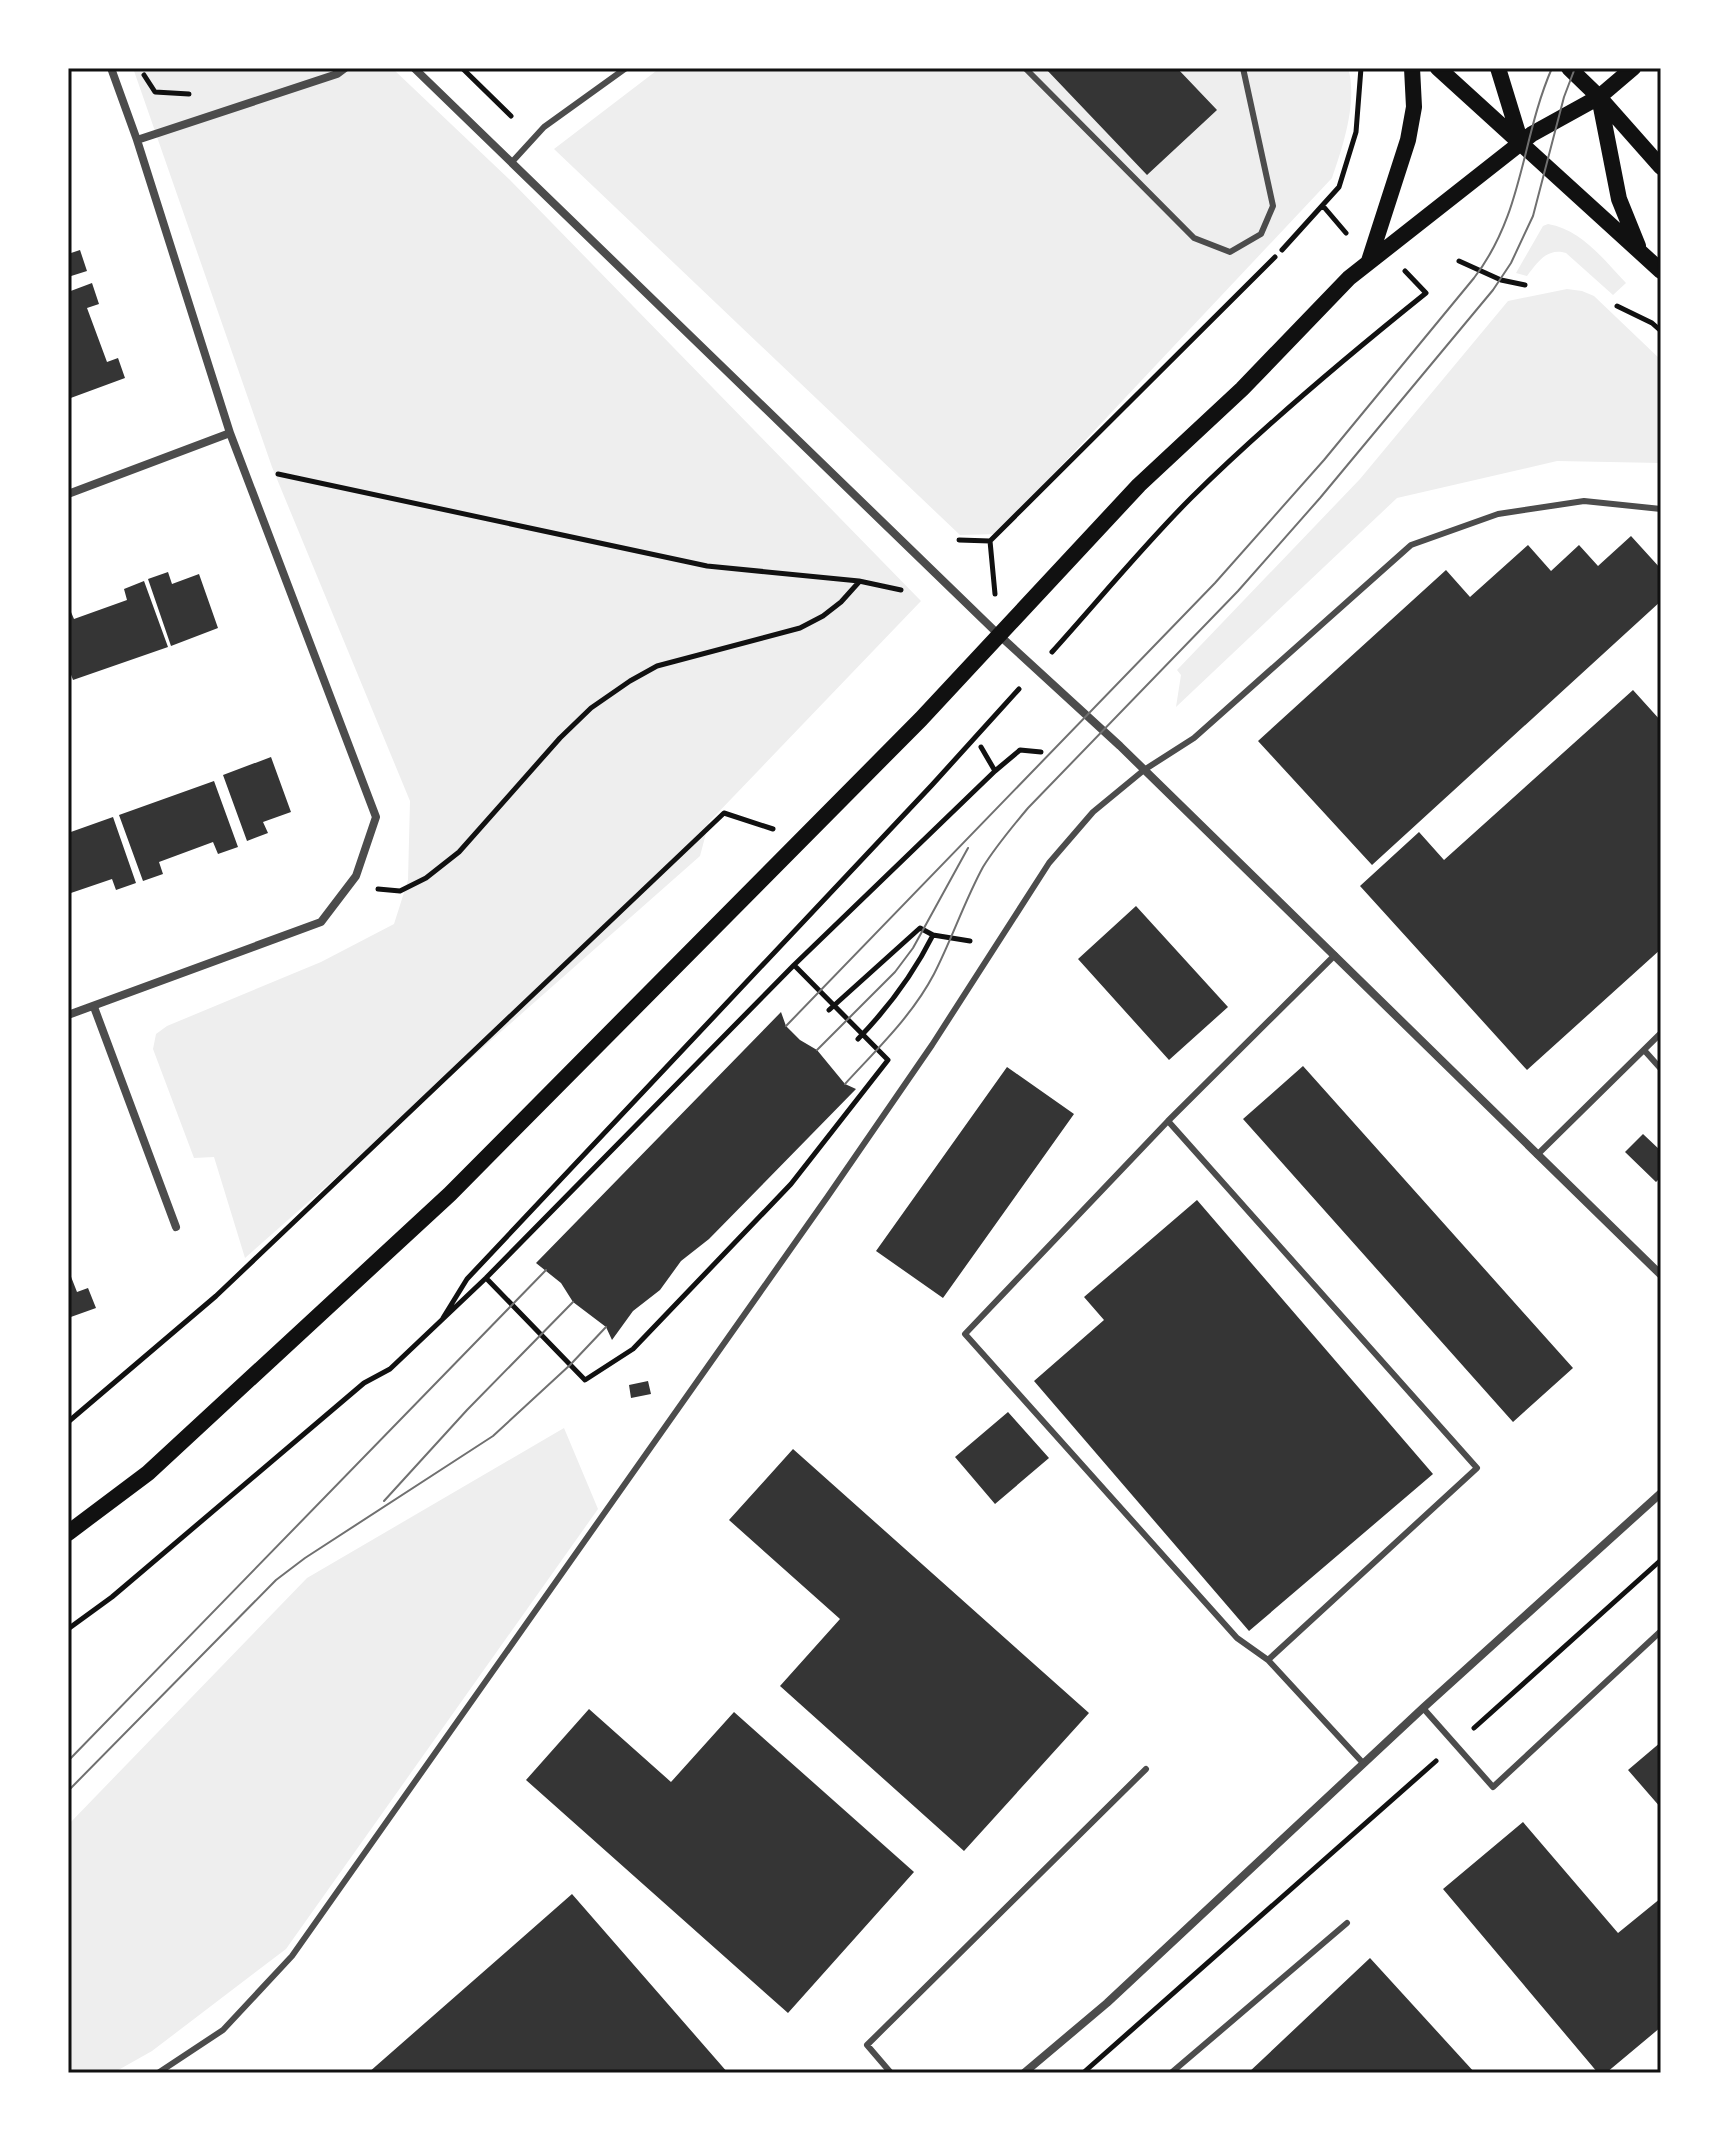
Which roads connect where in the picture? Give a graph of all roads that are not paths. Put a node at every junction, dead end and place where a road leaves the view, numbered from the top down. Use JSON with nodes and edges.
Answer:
{"nodes":[{"id":1,"x":111,"y":68,"type":"edge"},
{"id":2,"x":345,"y":68,"type":"edge"},
{"id":3,"x":414,"y":68,"type":"edge"},
{"id":4,"x":626,"y":68,"type":"edge"},
{"id":5,"x":1025,"y":68,"type":"edge"},
{"id":6,"x":1412,"y":68,"type":"edge"},
{"id":7,"x":1438,"y":68,"type":"edge"},
{"id":8,"x":1498,"y":68,"type":"edge"},
{"id":9,"x":1569,"y":68,"type":"edge"},
{"id":10,"x":1633,"y":68,"type":"edge"},
{"id":11,"x":1244,"y":71,"type":"edge"},
{"id":12,"x":1599,"y":97,"type":"junction"},
{"id":13,"x":137,"y":140,"type":"junction"},
{"id":14,"x":1521,"y":144,"type":"junction"},
{"id":15,"x":512,"y":162,"type":"junction"},
{"id":16,"x":1661,"y":167,"type":"edge"},
{"id":17,"x":1639,"y":251,"type":"junction"},
{"id":18,"x":1369,"y":261,"type":"junction"},
{"id":19,"x":1661,"y":271,"type":"edge"},
{"id":20,"x":230,"y":433,"type":"junction"},
{"id":21,"x":68,"y":494,"type":"edge"},
{"id":22,"x":1661,"y":509,"type":"edge"},
{"id":23,"x":999,"y":635,"type":"junction"},
{"id":24,"x":1144,"y":770,"type":"junction"},
{"id":25,"x":1335,"y":955,"type":"junction"},
{"id":26,"x":94,"y":1007,"type":"junction"},
{"id":27,"x":68,"y":1015,"type":"edge"},
{"id":28,"x":1661,"y":1033,"type":"edge"},
{"id":29,"x":1644,"y":1050,"type":"junction"},
{"id":30,"x":1661,"y":1069,"type":"edge"},
{"id":31,"x":1168,"y":1121,"type":"junction"},
{"id":32,"x":1537,"y":1155,"type":"junction"},
{"id":33,"x":176,"y":1227,"type":"dead end"},
{"id":34,"x":1661,"y":1275,"type":"edge"},
{"id":35,"x":1661,"y":1493,"type":"edge"},
{"id":36,"x":68,"y":1533,"type":"edge"},
{"id":37,"x":1661,"y":1631,"type":"edge"},
{"id":38,"x":1268,"y":1660,"type":"junction"},
{"id":39,"x":1423,"y":1708,"type":"junction"},
{"id":40,"x":1363,"y":1763,"type":"junction"},
{"id":41,"x":1146,"y":1769,"type":"dead end"},
{"id":42,"x":1347,"y":1923,"type":"dead end"},
{"id":43,"x":158,"y":2073,"type":"edge"},
{"id":44,"x":891,"y":2073,"type":"edge"},
{"id":45,"x":1024,"y":2073,"type":"edge"},
{"id":46,"x":1171,"y":2073,"type":"edge"}],
"edges":[{"from":1,"to":13,"type":"street"},
{"from":2,"to":13,"type":"street"},
{"from":3,"to":15,"type":"street"},
{"from":4,"to":15,"type":"lane"},
{"from":5,"to":11,"type":"lane"},
{"from":6,"to":18,"type":"main road"},
{"from":7,"to":14,"type":"main road"},
{"from":8,"to":14,"type":"main road"},
{"from":9,"to":12,"type":"main road"},
{"from":10,"to":12,"type":"main road"},
{"from":12,"to":14,"type":"main road"},
{"from":12,"to":16,"type":"main road"},
{"from":12,"to":17,"type":"main road"},
{"from":13,"to":20,"type":"street"},
{"from":14,"to":17,"type":"main road"},
{"from":14,"to":18,"type":"main road"},
{"from":15,"to":23,"type":"street"},
{"from":17,"to":19,"type":"main road"},
{"from":18,"to":23,"type":"main road"},
{"from":20,"to":21,"type":"street"},
{"from":20,"to":26,"type":"street"},
{"from":22,"to":24,"type":"lane"},
{"from":23,"to":24,"type":"street"},
{"from":23,"to":36,"type":"main road"},
{"from":24,"to":25,"type":"street"},
{"from":24,"to":43,"type":"lane"},
{"from":25,"to":31,"type":"lane"},
{"from":25,"to":32,"type":"street"},
{"from":26,"to":27,"type":"street"},
{"from":26,"to":33,"type":"street"},
{"from":28,"to":29,"type":"lane"},
{"from":29,"to":30,"type":"lane"},
{"from":29,"to":32,"type":"lane"},
{"from":31,"to":38,"type":"lane"},
{"from":31,"to":38,"type":"lane"},
{"from":32,"to":34,"type":"street"},
{"from":35,"to":39,"type":"street"},
{"from":37,"to":39,"type":"lane"},
{"from":38,"to":40,"type":"lane"},
{"from":39,"to":40,"type":"street"},
{"from":40,"to":45,"type":"street"},
{"from":41,"to":44,"type":"lane"},
{"from":42,"to":46,"type":"lane"}]}
